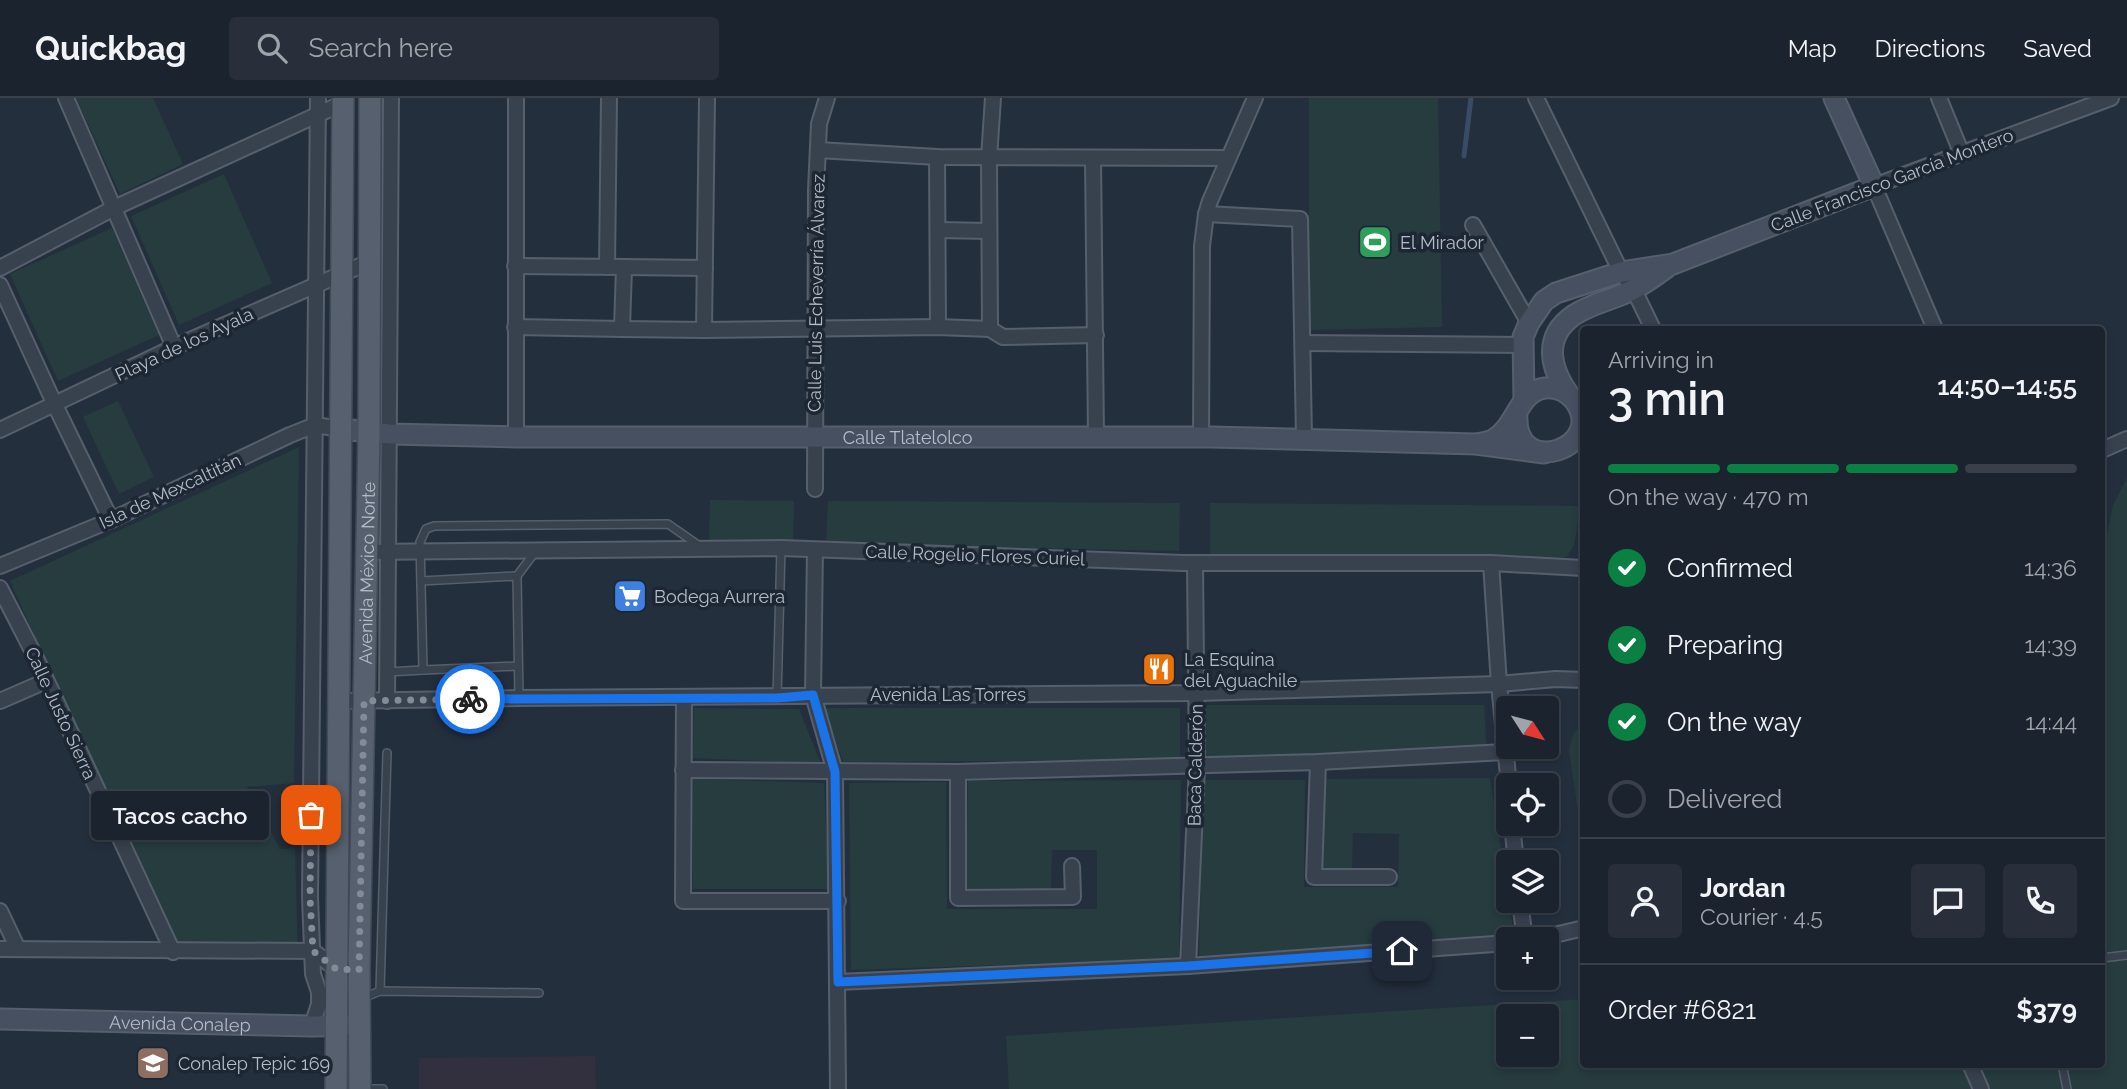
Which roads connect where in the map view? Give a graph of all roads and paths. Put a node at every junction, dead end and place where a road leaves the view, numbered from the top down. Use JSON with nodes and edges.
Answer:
{"nodes":[{"id":1,"x":66,"y":98,"type":"edge"},
{"id":2,"x":318,"y":98,"type":"edge"},
{"id":3,"x":370,"y":98,"type":"edge"},
{"id":4,"x":391,"y":98,"type":"edge"},
{"id":5,"x":516,"y":98,"type":"edge"},
{"id":6,"x":609,"y":98,"type":"edge"},
{"id":7,"x":707,"y":98,"type":"edge"},
{"id":8,"x":993,"y":98,"type":"edge"},
{"id":9,"x":1244,"y":98,"type":"edge"},
{"id":10,"x":1255,"y":98,"type":"edge"},
{"id":11,"x":1536,"y":98,"type":"edge"},
{"id":12,"x":1834,"y":98,"type":"edge"},
{"id":13,"x":1939,"y":98,"type":"edge"},
{"id":14,"x":2111,"y":98,"type":"edge"},
{"id":15,"x":827,"y":99,"type":"edge"},
{"id":16,"x":342,"y":101,"type":"edge"},
{"id":17,"x":318,"y":113,"type":"junction"},
{"id":18,"x":1242,"y":130,"type":"junction"},
{"id":19,"x":818,"y":150,"type":"junction"},
{"id":20,"x":1962,"y":154,"type":"junction"},
{"id":21,"x":937,"y":157,"type":"junction"},
{"id":22,"x":989,"y":158,"type":"junction"},
{"id":23,"x":1093,"y":158,"type":"junction"},
{"id":24,"x":1228,"y":158,"type":"junction"},
{"id":25,"x":1874,"y":186,"type":"junction"},
{"id":26,"x":114,"y":208,"type":"junction"},
{"id":27,"x":1206,"y":214,"type":"junction"},
{"id":28,"x":1473,"y":225,"type":"dead end"},
{"id":29,"x":938,"y":230,"type":"junction"},
{"id":30,"x":989,"y":231,"type":"junction"},
{"id":31,"x":369,"y":262,"type":"junction"},
{"id":32,"x":1673,"y":264,"type":"junction"},
{"id":33,"x":515,"y":266,"type":"junction"},
{"id":34,"x":607,"y":267,"type":"junction"},
{"id":35,"x":624,"y":267,"type":"junction"},
{"id":36,"x":0,"y":268,"type":"edge"},
{"id":37,"x":705,"y":268,"type":"junction"},
{"id":38,"x":1621,"y":272,"type":"junction"},
{"id":39,"x":341,"y":273,"type":"junction"},
{"id":40,"x":317,"y":283,"type":"junction"},
{"id":41,"x":0,"y":285,"type":"edge"},
{"id":42,"x":1634,"y":290,"type":"junction"},
{"id":43,"x":1529,"y":323,"type":"junction"},
{"id":44,"x":1652,"y":326,"type":"edge"},
{"id":45,"x":1934,"y":326,"type":"edge"},
{"id":46,"x":515,"y":327,"type":"junction"},
{"id":47,"x":815,"y":327,"type":"junction"},
{"id":48,"x":938,"y":327,"type":"junction"},
{"id":49,"x":622,"y":329,"type":"junction"},
{"id":50,"x":990,"y":329,"type":"junction"},
{"id":51,"x":704,"y":330,"type":"junction"},
{"id":52,"x":1096,"y":335,"type":"junction"},
{"id":53,"x":1303,"y":343,"type":"junction"},
{"id":54,"x":1522,"y":345,"type":"junction"},
{"id":55,"x":174,"y":347,"type":"junction"},
{"id":56,"x":1570,"y":396,"type":"junction"},
{"id":57,"x":55,"y":405,"type":"junction"},
{"id":58,"x":1520,"y":407,"type":"junction"},
{"id":59,"x":315,"y":425,"type":"junction"},
{"id":60,"x":341,"y":429,"type":"junction"},
{"id":61,"x":0,"y":430,"type":"edge"},
{"id":62,"x":379,"y":434,"type":"junction"},
{"id":63,"x":516,"y":437,"type":"junction"},
{"id":64,"x":1096,"y":437,"type":"junction"},
{"id":65,"x":1200,"y":437,"type":"junction"},
{"id":66,"x":815,"y":438,"type":"junction"},
{"id":67,"x":1304,"y":439,"type":"junction"},
{"id":68,"x":2127,"y":439,"type":"edge"},
{"id":69,"x":1476,"y":444,"type":"junction"},
{"id":70,"x":2105,"y":449,"type":"edge"},
{"id":71,"x":1544,"y":453,"type":"junction"},
{"id":72,"x":815,"y":489,"type":"dead end"},
{"id":73,"x":111,"y":520,"type":"junction"},
{"id":74,"x":781,"y":548,"type":"junction"},
{"id":75,"x":704,"y":549,"type":"junction"},
{"id":76,"x":815,"y":550,"type":"junction"},
{"id":77,"x":378,"y":551,"type":"junction"},
{"id":78,"x":420,"y":551,"type":"junction"},
{"id":79,"x":535,"y":552,"type":"junction"},
{"id":80,"x":1195,"y":563,"type":"junction"},
{"id":81,"x":1491,"y":563,"type":"junction"},
{"id":82,"x":0,"y":566,"type":"edge"},
{"id":83,"x":1580,"y":568,"type":"edge"},
{"id":84,"x":517,"y":576,"type":"junction"},
{"id":85,"x":421,"y":581,"type":"junction"},
{"id":86,"x":0,"y":589,"type":"edge"},
{"id":87,"x":517,"y":666,"type":"junction"},
{"id":88,"x":423,"y":670,"type":"junction"},
{"id":89,"x":387,"y":672,"type":"junction"},
{"id":90,"x":1580,"y":680,"type":"edge"},
{"id":91,"x":46,"y":681,"type":"junction"},
{"id":92,"x":1499,"y":684,"type":"junction"},
{"id":93,"x":1197,"y":693,"type":"junction"},
{"id":94,"x":813,"y":695,"type":"junction"},
{"id":95,"x":1500,"y":696,"type":"edge"},
{"id":96,"x":684,"y":697,"type":"junction"},
{"id":97,"x":519,"y":698,"type":"junction"},
{"id":98,"x":777,"y":698,"type":"junction"},
{"id":99,"x":0,"y":701,"type":"edge"},
{"id":100,"x":340,"y":701,"type":"junction"},
{"id":101,"x":364,"y":701,"type":"junction"},
{"id":102,"x":387,"y":701,"type":"junction"},
{"id":103,"x":387,"y":753,"type":"dead end"},
{"id":104,"x":1496,"y":753,"type":"edge"},
{"id":105,"x":1318,"y":762,"type":"junction"},
{"id":106,"x":1197,"y":766,"type":"junction"},
{"id":107,"x":683,"y":770,"type":"junction"},
{"id":108,"x":835,"y":772,"type":"junction"},
{"id":109,"x":958,"y":772,"type":"junction"},
{"id":110,"x":1072,"y":866,"type":"dead end"},
{"id":111,"x":1389,"y":877,"type":"dead end"},
{"id":112,"x":838,"y":901,"type":"junction"},
{"id":113,"x":0,"y":911,"type":"edge"},
{"id":114,"x":1580,"y":929,"type":"edge"},
{"id":115,"x":1559,"y":934,"type":"edge"},
{"id":116,"x":1496,"y":944,"type":"edge"},
{"id":117,"x":0,"y":949,"type":"edge"},
{"id":118,"x":18,"y":949,"type":"junction"},
{"id":119,"x":313,"y":951,"type":"junction"},
{"id":120,"x":173,"y":952,"type":"junction"},
{"id":121,"x":2127,"y":955,"type":"edge"},
{"id":122,"x":2105,"y":958,"type":"edge"},
{"id":123,"x":1188,"y":966,"type":"junction"},
{"id":124,"x":336,"y":969,"type":"junction"},
{"id":125,"x":359,"y":970,"type":"junction"},
{"id":126,"x":838,"y":982,"type":"junction"},
{"id":127,"x":380,"y":991,"type":"junction"},
{"id":128,"x":539,"y":993,"type":"dead end"},
{"id":129,"x":359,"y":1000,"type":"junction"},
{"id":130,"x":0,"y":1019,"type":"edge"},
{"id":131,"x":336,"y":1025,"type":"junction"},
{"id":132,"x":359,"y":1025,"type":"junction"},
{"id":133,"x":312,"y":1027,"type":"junction"},
{"id":134,"x":1972,"y":1068,"type":"edge"},
{"id":135,"x":2063,"y":1068,"type":"edge"},
{"id":136,"x":336,"y":1089,"type":"edge"},
{"id":137,"x":360,"y":1089,"type":"edge"},
{"id":138,"x":383,"y":1089,"type":"edge"},
{"id":139,"x":838,"y":1089,"type":"edge"},
{"id":140,"x":1981,"y":1089,"type":"edge"},
{"id":141,"x":2067,"y":1089,"type":"edge"}],
"edges":[{"from":1,"to":26,"type":"street"},
{"from":2,"to":17,"type":"street"},
{"from":3,"to":31,"type":"main road","name":"Avenida México Norte"},
{"from":4,"to":62,"type":"street","name":"Avenida México Norte"},
{"from":5,"to":33,"type":"street"},
{"from":6,"to":34,"type":"street"},
{"from":7,"to":37,"type":"street"},
{"from":8,"to":22,"type":"street"},
{"from":9,"to":18,"type":"street"},
{"from":10,"to":18,"type":"street"},
{"from":11,"to":38,"type":"street"},
{"from":12,"to":25,"type":"street"},
{"from":13,"to":20,"type":"street"},
{"from":14,"to":20,"type":"street","name":"Calle Francisco García Montero"},
{"from":15,"to":19,"type":"street","name":"Calle Luis Echeverría Álvarez"},
{"from":16,"to":17,"type":"street"},
{"from":16,"to":39,"type":"main road","name":"Avenida México Norte"},
{"from":17,"to":26,"type":"street"},
{"from":17,"to":40,"type":"street"},
{"from":18,"to":24,"type":"street"},
{"from":19,"to":21,"type":"street"},
{"from":19,"to":47,"type":"street","name":"Calle Luis Echeverría Álvarez"},
{"from":20,"to":25,"type":"street","name":"Calle Francisco García Montero"},
{"from":21,"to":22,"type":"street"},
{"from":21,"to":29,"type":"street"},
{"from":22,"to":23,"type":"street"},
{"from":22,"to":30,"type":"street"},
{"from":23,"to":24,"type":"street"},
{"from":23,"to":52,"type":"street"},
{"from":24,"to":27,"type":"street"},
{"from":25,"to":32,"type":"street","name":"Calle Francisco García Montero"},
{"from":25,"to":45,"type":"street"},
{"from":26,"to":36,"type":"street"},
{"from":26,"to":55,"type":"street"},
{"from":27,"to":53,"type":"street"},
{"from":27,"to":65,"type":"street"},
{"from":28,"to":43,"type":"street"},
{"from":29,"to":30,"type":"street"},
{"from":29,"to":48,"type":"street"},
{"from":30,"to":50,"type":"street"},
{"from":31,"to":39,"type":"street","name":"Playa de los Ayala"},
{"from":31,"to":62,"type":"main road","name":"Avenida México Norte"},
{"from":32,"to":38,"type":"street","name":"Calle Francisco García Montero"},
{"from":32,"to":42,"type":"street","name":"Calle Francisco García Montero"},
{"from":33,"to":34,"type":"street"},
{"from":33,"to":46,"type":"street"},
{"from":34,"to":35,"type":"street"},
{"from":35,"to":37,"type":"street"},
{"from":35,"to":49,"type":"street"},
{"from":37,"to":51,"type":"street"},
{"from":38,"to":42,"type":"street"},
{"from":38,"to":43,"type":"street","name":"Calle Francisco García Montero"},
{"from":39,"to":40,"type":"street","name":"Playa de los Ayala"},
{"from":39,"to":60,"type":"main road","name":"Avenida México Norte"},
{"from":40,"to":55,"type":"street","name":"Playa de los Ayala"},
{"from":40,"to":59,"type":"street"},
{"from":41,"to":57,"type":"street"},
{"from":42,"to":44,"type":"street"},
{"from":42,"to":56,"type":"street","name":"Calle Francisco García Montero"},
{"from":43,"to":54,"type":"street","name":"Calle Francisco García Montero"},
{"from":46,"to":49,"type":"street"},
{"from":46,"to":63,"type":"street"},
{"from":47,"to":48,"type":"street"},
{"from":47,"to":51,"type":"street"},
{"from":47,"to":66,"type":"street","name":"Calle Luis Echeverría Álvarez"},
{"from":48,"to":50,"type":"street"},
{"from":49,"to":51,"type":"street"},
{"from":50,"to":52,"type":"street"},
{"from":52,"to":64,"type":"street"},
{"from":53,"to":54,"type":"street"},
{"from":53,"to":67,"type":"street"},
{"from":54,"to":58,"type":"street","name":"Calle Francisco García Montero"},
{"from":55,"to":57,"type":"street","name":"Playa de los Ayala"},
{"from":56,"to":58,"type":"street"},
{"from":56,"to":71,"type":"street"},
{"from":57,"to":61,"type":"street","name":"Playa de los Ayala"},
{"from":57,"to":73,"type":"street"},
{"from":58,"to":69,"type":"street"},
{"from":58,"to":71,"type":"street"},
{"from":59,"to":60,"type":"street"},
{"from":59,"to":73,"type":"street","name":"Isla de Mexcaltitán"},
{"from":59,"to":119,"type":"street"},
{"from":60,"to":62,"type":"street","name":"Calle Tlatelolco"},
{"from":60,"to":100,"type":"main road","name":"Avenida México Norte"},
{"from":62,"to":63,"type":"street","name":"Calle Tlatelolco"},
{"from":62,"to":77,"type":"main road","name":"Avenida México Norte"},
{"from":63,"to":66,"type":"street","name":"Calle Tlatelolco"},
{"from":64,"to":65,"type":"street","name":"Calle Tlatelolco"},
{"from":64,"to":66,"type":"street","name":"Calle Tlatelolco"},
{"from":65,"to":67,"type":"street","name":"Calle Tlatelolco"},
{"from":66,"to":72,"type":"street","name":"Calle Luis Echeverría Álvarez"},
{"from":67,"to":69,"type":"street","name":"Calle Tlatelolco"},
{"from":68,"to":70,"type":"street"},
{"from":69,"to":71,"type":"street","name":"Calle Tlatelolco"},
{"from":73,"to":82,"type":"street","name":"Isla de Mexcaltitán"},
{"from":74,"to":75,"type":"street","name":"Calle Rogelio Flores Curiel"},
{"from":74,"to":76,"type":"street","name":"Calle Rogelio Flores Curiel"},
{"from":74,"to":98,"type":"lane"},
{"from":75,"to":78,"type":"lane"},
{"from":75,"to":79,"type":"street","name":"Calle Rogelio Flores Curiel"},
{"from":76,"to":80,"type":"street","name":"Calle Rogelio Flores Curiel"},
{"from":76,"to":94,"type":"street"},
{"from":77,"to":78,"type":"street","name":"Calle Rogelio Flores Curiel"},
{"from":77,"to":89,"type":"street","name":"Avenida México Norte"},
{"from":77,"to":101,"type":"main road","name":"Avenida México Norte"},
{"from":78,"to":79,"type":"street","name":"Calle Rogelio Flores Curiel"},
{"from":78,"to":85,"type":"lane"},
{"from":79,"to":84,"type":"lane"},
{"from":80,"to":81,"type":"street","name":"Calle Rogelio Flores Curiel"},
{"from":80,"to":93,"type":"street","name":"Baca Calderón"},
{"from":81,"to":83,"type":"street","name":"Calle Rogelio Flores Curiel"},
{"from":81,"to":92,"type":"street"},
{"from":84,"to":85,"type":"lane"},
{"from":84,"to":87,"type":"lane"},
{"from":85,"to":88,"type":"lane"},
{"from":86,"to":91,"type":"street","name":"Calle Justo Sierra"},
{"from":87,"to":88,"type":"lane"},
{"from":87,"to":97,"type":"lane"},
{"from":88,"to":89,"type":"lane"},
{"from":89,"to":102,"type":"street","name":"Avenida México Norte"},
{"from":90,"to":92,"type":"street","name":"Avenida Las Torres"},
{"from":91,"to":99,"type":"street"},
{"from":91,"to":120,"type":"street","name":"Calle Justo Sierra"},
{"from":92,"to":93,"type":"street","name":"Avenida Las Torres"},
{"from":92,"to":95,"type":"street"},
{"from":93,"to":94,"type":"street","name":"Avenida Las Torres"},
{"from":93,"to":106,"type":"street","name":"Baca Calderón"},
{"from":94,"to":98,"type":"street","name":"Avenida Las Torres"},
{"from":94,"to":108,"type":"street"},
{"from":96,"to":97,"type":"street","name":"Avenida Las Torres"},
{"from":96,"to":98,"type":"street","name":"Avenida Las Torres"},
{"from":96,"to":107,"type":"street"},
{"from":97,"to":102,"type":"street","name":"Avenida Las Torres"},
{"from":100,"to":101,"type":"street","name":"Avenida Las Torres"},
{"from":100,"to":124,"type":"main road","name":"Avenida México Norte"},
{"from":101,"to":102,"type":"street","name":"Avenida Las Torres"},
{"from":101,"to":125,"type":"main road","name":"Avenida México Norte"},
{"from":103,"to":127,"type":"lane"},
{"from":104,"to":105,"type":"street"},
{"from":105,"to":106,"type":"street"},
{"from":105,"to":111,"type":"street"},
{"from":106,"to":109,"type":"street"},
{"from":106,"to":123,"type":"street","name":"Baca Calderón"},
{"from":107,"to":108,"type":"street"},
{"from":107,"to":112,"type":"street"},
{"from":108,"to":109,"type":"street"},
{"from":108,"to":112,"type":"street"},
{"from":109,"to":110,"type":"street"},
{"from":112,"to":126,"type":"street"},
{"from":113,"to":118,"type":"street"},
{"from":114,"to":115,"type":"street"},
{"from":116,"to":123,"type":"street"},
{"from":117,"to":118,"type":"street"},
{"from":118,"to":120,"type":"street"},
{"from":119,"to":120,"type":"street"},
{"from":119,"to":124,"type":"street"},
{"from":119,"to":133,"type":"street"},
{"from":121,"to":122,"type":"lane"},
{"from":123,"to":126,"type":"street"},
{"from":124,"to":125,"type":"street"},
{"from":124,"to":131,"type":"main road","name":"Avenida México Norte"},
{"from":125,"to":129,"type":"main road","name":"Avenida México Norte"},
{"from":126,"to":139,"type":"street"},
{"from":127,"to":128,"type":"lane"},
{"from":127,"to":129,"type":"lane"},
{"from":129,"to":132,"type":"main road","name":"Avenida México Norte"},
{"from":130,"to":133,"type":"street","name":"Avenida Conalep"},
{"from":131,"to":132,"type":"street","name":"Avenida Conalep"},
{"from":131,"to":133,"type":"street","name":"Avenida Conalep"},
{"from":131,"to":136,"type":"main road","name":"Avenida México Norte"},
{"from":132,"to":137,"type":"main road","name":"Avenida México Norte"},
{"from":134,"to":140,"type":"street"},
{"from":135,"to":141,"type":"lane"},
{"from":137,"to":138,"type":"lane"}]}
